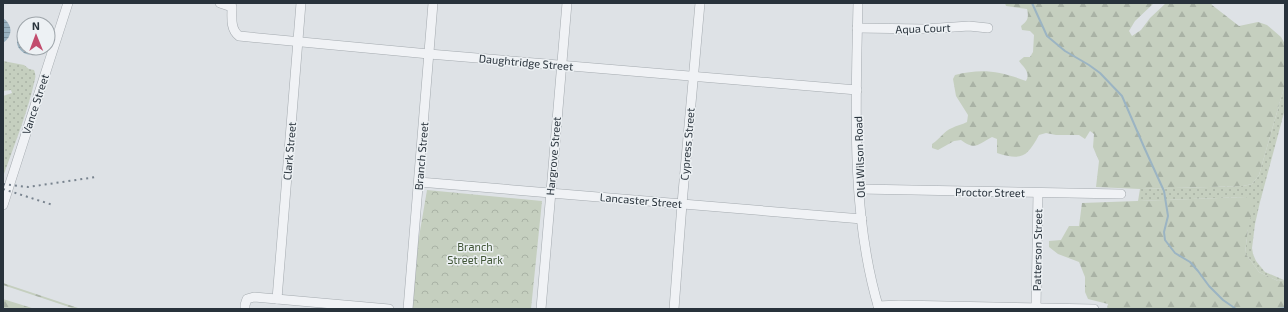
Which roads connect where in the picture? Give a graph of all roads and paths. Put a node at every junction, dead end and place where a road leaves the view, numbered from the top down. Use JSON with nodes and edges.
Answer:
{"nodes":[{"id":1,"x":68,"y":3,"type":"edge"},
{"id":2,"x":220,"y":3,"type":"edge"},
{"id":3,"x":301,"y":3,"type":"edge"},
{"id":4,"x":434,"y":3,"type":"edge"},
{"id":5,"x":566,"y":3,"type":"edge"},
{"id":6,"x":700,"y":3,"type":"edge"},
{"id":7,"x":858,"y":3,"type":"edge"},
{"id":8,"x":232,"y":5,"type":"edge"},
{"id":9,"x":858,"y":28,"type":"junction"},
{"id":10,"x":988,"y":28,"type":"dead end"},
{"id":11,"x":298,"y":42,"type":"junction"},
{"id":12,"x":429,"y":54,"type":"junction"},
{"id":13,"x":561,"y":65,"type":"junction"},
{"id":14,"x":694,"y":76,"type":"junction"},
{"id":15,"x":857,"y":90,"type":"junction"},
{"id":16,"x":419,"y":182,"type":"junction"},
{"id":17,"x":859,"y":189,"type":"junction"},
{"id":18,"x":550,"y":192,"type":"junction"},
{"id":19,"x":1038,"y":193,"type":"junction"},
{"id":20,"x":1121,"y":194,"type":"dead end"},
{"id":21,"x":682,"y":204,"type":"junction"},
{"id":22,"x":3,"y":205,"type":"edge"},
{"id":23,"x":862,"y":220,"type":"junction"},
{"id":24,"x":277,"y":299,"type":"junction"},
{"id":25,"x":342,"y":307,"type":"edge"},
{"id":26,"x":879,"y":308,"type":"edge"},
{"id":27,"x":1036,"y":308,"type":"junction"},
{"id":28,"x":245,"y":309,"type":"edge"},
{"id":29,"x":389,"y":309,"type":"edge"},
{"id":30,"x":408,"y":309,"type":"edge"},
{"id":31,"x":541,"y":309,"type":"edge"},
{"id":32,"x":674,"y":309,"type":"edge"},
{"id":33,"x":1094,"y":309,"type":"edge"}],
"edges":[{"from":1,"to":22,"type":"street","name":"Vance Street"},
{"from":2,"to":8,"type":"street","name":"Daughtridge Street"},
{"from":3,"to":11,"type":"street","name":"Clark Street"},
{"from":4,"to":12,"type":"street","name":"Branch Street"},
{"from":5,"to":13,"type":"street","name":"Hargrove Street"},
{"from":6,"to":14,"type":"street","name":"Cypress Street"},
{"from":7,"to":9,"type":"street","name":"Old Wilson Road"},
{"from":8,"to":11,"type":"street","name":"Daughtridge Street"},
{"from":9,"to":10,"type":"street","name":"Aqua Court"},
{"from":9,"to":15,"type":"street","name":"Old Wilson Road"},
{"from":11,"to":12,"type":"street","name":"Daughtridge Street"},
{"from":11,"to":24,"type":"street","name":"Clark Street"},
{"from":12,"to":13,"type":"street","name":"Daughtridge Street"},
{"from":12,"to":16,"type":"street","name":"Branch Street"},
{"from":13,"to":14,"type":"street","name":"Daughtridge Street"},
{"from":13,"to":18,"type":"street","name":"Hargrove Street"},
{"from":14,"to":15,"type":"street","name":"Daughtridge Street"},
{"from":14,"to":21,"type":"street","name":"Cypress Street"},
{"from":15,"to":17,"type":"street","name":"Old Wilson Road"},
{"from":16,"to":18,"type":"street","name":"Lancaster Street"},
{"from":16,"to":30,"type":"street","name":"Branch Street"},
{"from":17,"to":19,"type":"street","name":"Proctor Street"},
{"from":17,"to":23,"type":"street","name":"Old Wilson Road"},
{"from":18,"to":21,"type":"street","name":"Lancaster Street"},
{"from":18,"to":31,"type":"street","name":"Hargrove Street"},
{"from":19,"to":20,"type":"street","name":"Proctor Street"},
{"from":19,"to":27,"type":"street","name":"Patterson Street"},
{"from":21,"to":23,"type":"street","name":"Lancaster Street"},
{"from":21,"to":32,"type":"street","name":"Cypress Street"},
{"from":23,"to":26,"type":"street","name":"Old Wilson Road"},
{"from":24,"to":25,"type":"street"},
{"from":24,"to":28,"type":"street"},
{"from":25,"to":29,"type":"street"},
{"from":26,"to":27,"type":"street"},
{"from":27,"to":33,"type":"street"}]}
